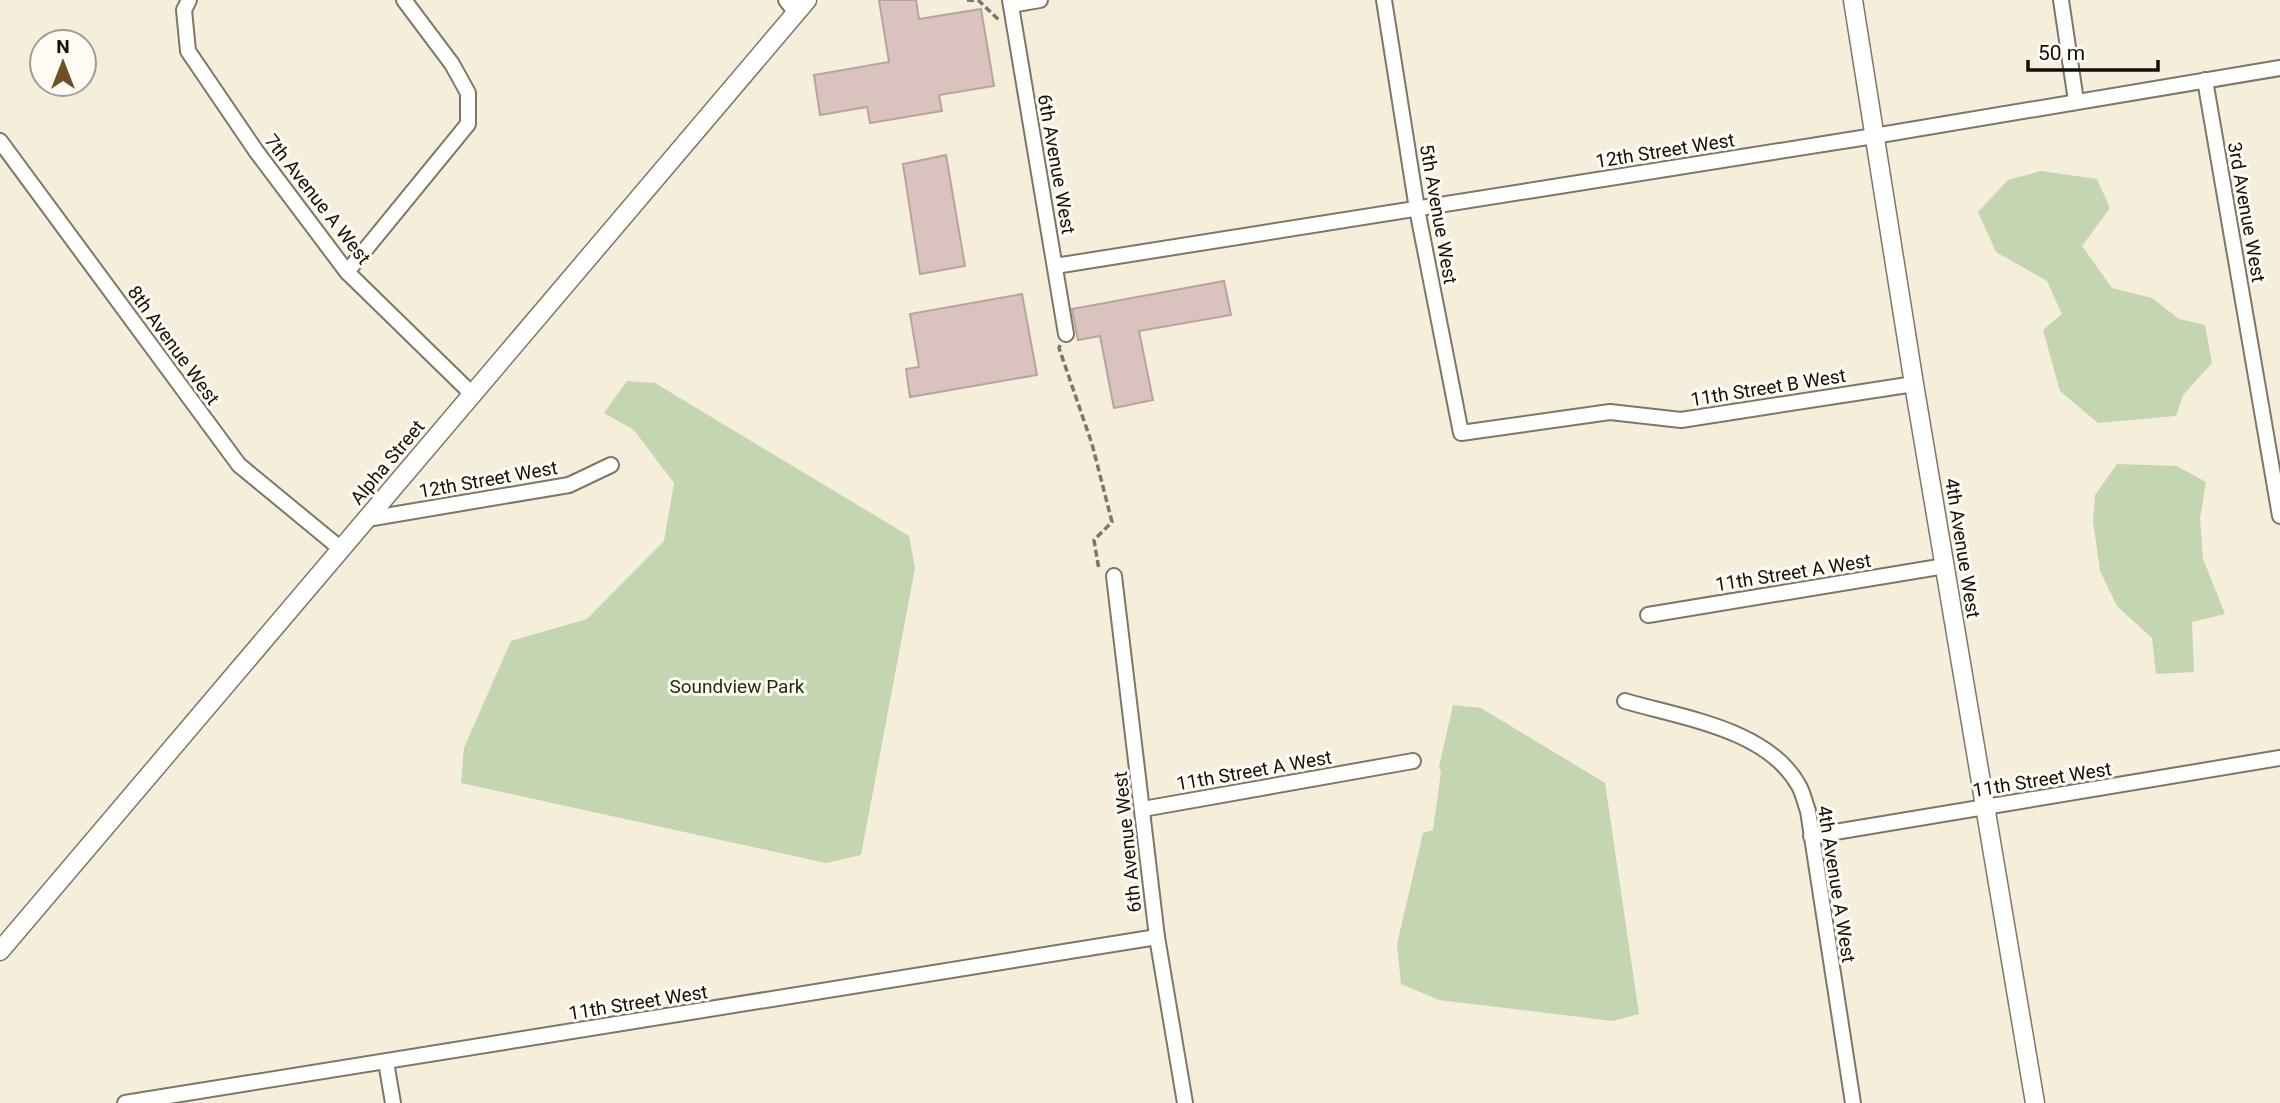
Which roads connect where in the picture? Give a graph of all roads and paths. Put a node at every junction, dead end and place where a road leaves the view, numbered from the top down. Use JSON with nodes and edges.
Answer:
{"nodes":[{"id":1,"x":189,"y":0,"type":"edge"},
{"id":2,"x":404,"y":0,"type":"edge"},
{"id":3,"x":967,"y":0,"type":"edge"},
{"id":4,"x":1040,"y":0,"type":"edge"},
{"id":5,"x":1384,"y":0,"type":"edge"},
{"id":6,"x":1853,"y":0,"type":"edge"},
{"id":7,"x":2061,"y":0,"type":"edge"},
{"id":8,"x":1010,"y":2,"type":"edge"},
{"id":9,"x":796,"y":4,"type":"edge"},
{"id":10,"x":1014,"y":24,"type":"junction"},
{"id":11,"x":2280,"y":68,"type":"edge"},
{"id":12,"x":2205,"y":80,"type":"junction"},
{"id":13,"x":2076,"y":102,"type":"junction"},
{"id":14,"x":1874,"y":136,"type":"junction"},
{"id":15,"x":0,"y":141,"type":"edge"},
{"id":16,"x":1417,"y":209,"type":"junction"},
{"id":17,"x":1055,"y":266,"type":"junction"},
{"id":18,"x":347,"y":272,"type":"junction"},
{"id":19,"x":1066,"y":334,"type":"joint"},
{"id":20,"x":1914,"y":384,"type":"junction"},
{"id":21,"x":472,"y":394,"type":"junction"},
{"id":22,"x":1461,"y":433,"type":"joint"},
{"id":23,"x":611,"y":465,"type":"dead end"},
{"id":24,"x":2280,"y":516,"type":"edge"},
{"id":25,"x":367,"y":519,"type":"junction"},
{"id":26,"x":341,"y":550,"type":"junction"},
{"id":27,"x":1945,"y":566,"type":"junction"},
{"id":28,"x":1114,"y":576,"type":"joint"},
{"id":29,"x":1648,"y":615,"type":"dead end"},
{"id":30,"x":1625,"y":701,"type":"dead end"},
{"id":31,"x":2280,"y":758,"type":"edge"},
{"id":32,"x":1413,"y":761,"type":"dead end"},
{"id":33,"x":1985,"y":808,"type":"junction"},
{"id":34,"x":1143,"y":809,"type":"junction"},
{"id":35,"x":1811,"y":836,"type":"junction"},
{"id":36,"x":1157,"y":937,"type":"junction"},
{"id":37,"x":0,"y":951,"type":"edge"},
{"id":38,"x":386,"y":1062,"type":"junction"},
{"id":39,"x":125,"y":1103,"type":"edge"},
{"id":40,"x":393,"y":1103,"type":"edge"},
{"id":41,"x":1185,"y":1103,"type":"edge"},
{"id":42,"x":1853,"y":1103,"type":"edge"},
{"id":43,"x":2035,"y":1103,"type":"edge"}],
"edges":[{"from":1,"to":18,"type":"street","name":"7th Avenue A West"},
{"from":2,"to":18,"type":"street"},
{"from":3,"to":10,"type":"path"},
{"from":4,"to":8,"type":"street"},
{"from":5,"to":16,"type":"street","name":"5th Avenue West"},
{"from":6,"to":14,"type":"street","name":"4th Avenue West"},
{"from":7,"to":13,"type":"street"},
{"from":8,"to":10,"type":"street","name":"6th Avenue West"},
{"from":9,"to":21,"type":"street","name":"Alpha Street"},
{"from":10,"to":17,"type":"street","name":"6th Avenue West"},
{"from":11,"to":12,"type":"street","name":"12th Street West"},
{"from":12,"to":13,"type":"street","name":"12th Street West"},
{"from":12,"to":24,"type":"street","name":"3rd Avenue West"},
{"from":13,"to":14,"type":"street","name":"12th Street West"},
{"from":14,"to":16,"type":"street","name":"12th Street West"},
{"from":14,"to":20,"type":"street","name":"4th Avenue West"},
{"from":15,"to":26,"type":"street","name":"8th Avenue West"},
{"from":16,"to":17,"type":"street","name":"12th Street West"},
{"from":16,"to":22,"type":"street","name":"5th Avenue West"},
{"from":17,"to":19,"type":"street","name":"6th Avenue West"},
{"from":18,"to":21,"type":"street","name":"7th Avenue A West"},
{"from":19,"to":28,"type":"path"},
{"from":20,"to":22,"type":"street","name":"11th Street B West"},
{"from":20,"to":27,"type":"street","name":"4th Avenue West"},
{"from":21,"to":25,"type":"street","name":"Alpha Street"},
{"from":23,"to":25,"type":"street","name":"12th Street West"},
{"from":25,"to":26,"type":"street","name":"Alpha Street"},
{"from":26,"to":37,"type":"street","name":"Alpha Street"},
{"from":27,"to":29,"type":"street","name":"11th Street A West"},
{"from":27,"to":33,"type":"street","name":"4th Avenue West"},
{"from":28,"to":34,"type":"street","name":"6th Avenue West"},
{"from":30,"to":35,"type":"street","name":"4th Avenue A West"},
{"from":31,"to":33,"type":"street","name":"11th Street West"},
{"from":32,"to":34,"type":"street","name":"11th Street A West"},
{"from":33,"to":35,"type":"street","name":"11th Street West"},
{"from":33,"to":43,"type":"street","name":"4th Avenue West"},
{"from":34,"to":36,"type":"street","name":"6th Avenue West"},
{"from":35,"to":42,"type":"street","name":"4th Avenue A West"},
{"from":36,"to":38,"type":"street","name":"11th Street West"},
{"from":36,"to":41,"type":"street","name":"6th Avenue West"},
{"from":38,"to":39,"type":"street","name":"11th Street West"},
{"from":38,"to":40,"type":"street"}]}
